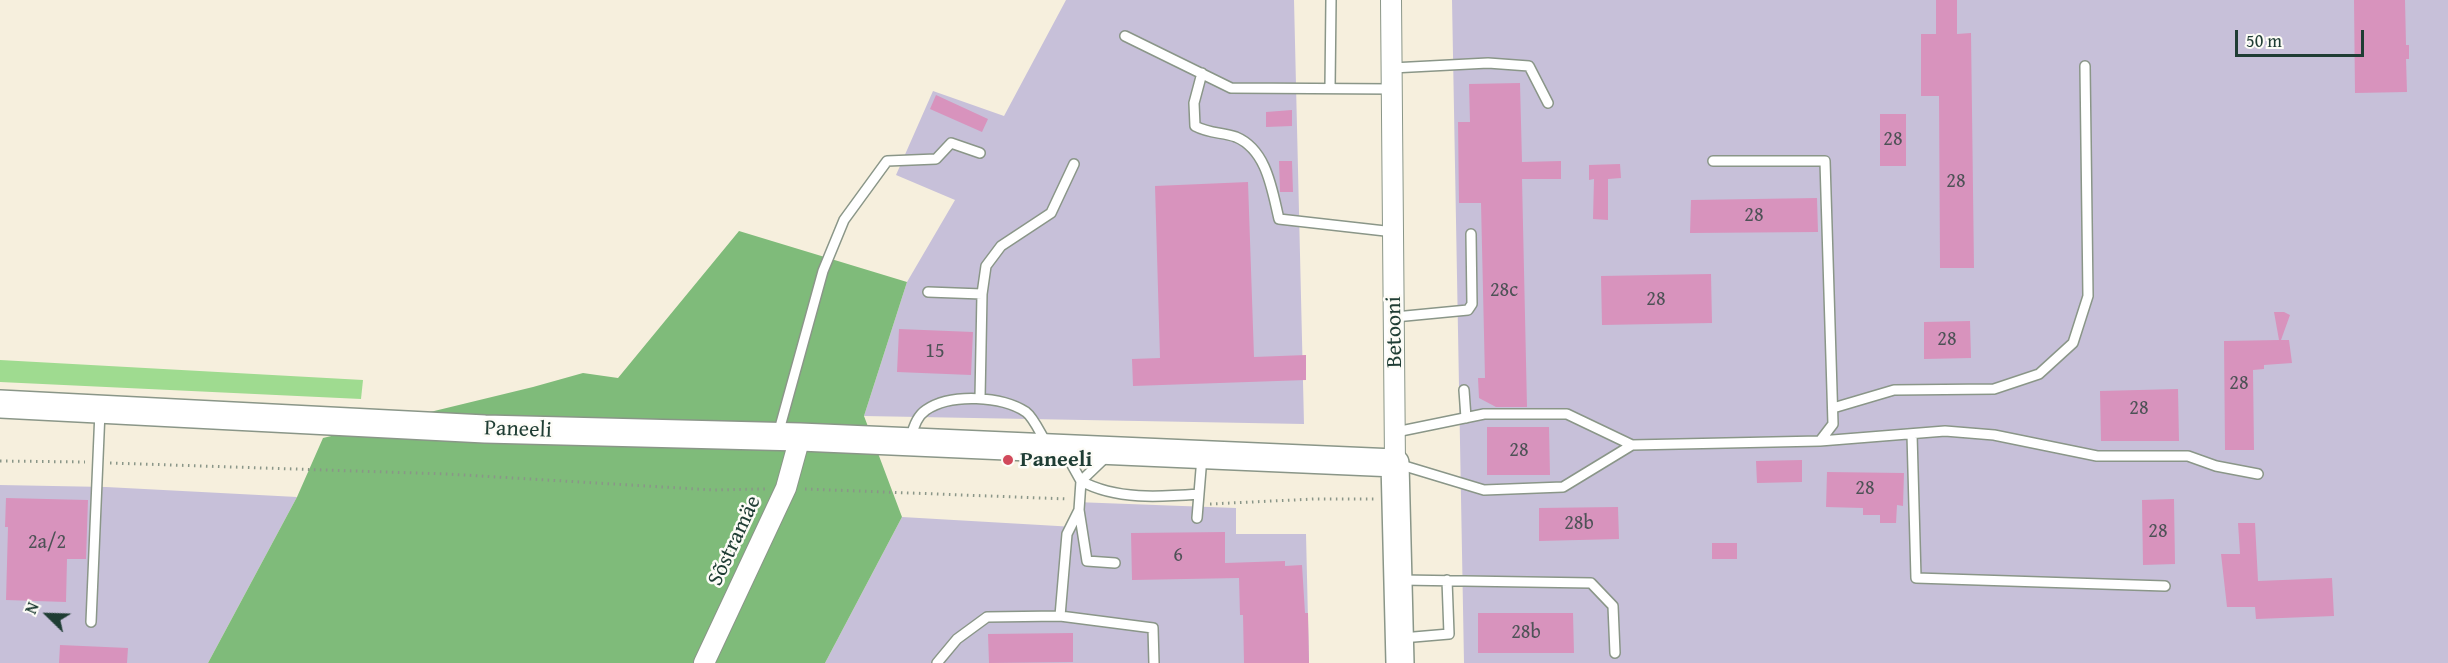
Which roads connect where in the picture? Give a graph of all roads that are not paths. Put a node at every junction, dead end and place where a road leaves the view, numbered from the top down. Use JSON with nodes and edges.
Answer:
{"nodes":[{"id":1,"x":1331,"y":0,"type":"edge"},
{"id":2,"x":1391,"y":0,"type":"edge"},
{"id":3,"x":1125,"y":36,"type":"dead end"},
{"id":4,"x":2085,"y":66,"type":"dead end"},
{"id":5,"x":1392,"y":68,"type":"junction"},
{"id":6,"x":1202,"y":74,"type":"junction"},
{"id":7,"x":1330,"y":88,"type":"junction"},
{"id":8,"x":1393,"y":89,"type":"junction"},
{"id":9,"x":1548,"y":103,"type":"dead end"},
{"id":10,"x":980,"y":153,"type":"dead end"},
{"id":11,"x":1713,"y":161,"type":"dead end"},
{"id":12,"x":1074,"y":164,"type":"dead end"},
{"id":13,"x":1394,"y":232,"type":"junction"},
{"id":14,"x":1471,"y":234,"type":"dead end"},
{"id":15,"x":928,"y":292,"type":"dead end"},
{"id":16,"x":982,"y":294,"type":"junction"},
{"id":17,"x":1395,"y":317,"type":"junction"},
{"id":18,"x":1464,"y":390,"type":"dead end"},
{"id":19,"x":980,"y":398,"type":"junction"},
{"id":20,"x":0,"y":404,"type":"edge"},
{"id":21,"x":100,"y":408,"type":"junction"},
{"id":22,"x":1833,"y":408,"type":"junction"},
{"id":23,"x":1466,"y":418,"type":"junction"},
{"id":24,"x":1396,"y":432,"type":"junction"},
{"id":25,"x":1912,"y":434,"type":"junction"},
{"id":26,"x":789,"y":436,"type":"junction"},
{"id":27,"x":1820,"y":441,"type":"junction"},
{"id":28,"x":911,"y":442,"type":"junction"},
{"id":29,"x":1632,"y":445,"type":"junction"},
{"id":30,"x":1057,"y":448,"type":"junction"},
{"id":31,"x":1112,"y":451,"type":"junction"},
{"id":32,"x":1202,"y":455,"type":"junction"},
{"id":33,"x":1395,"y":463,"type":"junction"},
{"id":34,"x":2258,"y":474,"type":"dead end"},
{"id":35,"x":1081,"y":481,"type":"junction"},
{"id":36,"x":1198,"y":499,"type":"junction"},
{"id":37,"x":1079,"y":510,"type":"junction"},
{"id":38,"x":1197,"y":518,"type":"dead end"},
{"id":39,"x":1115,"y":563,"type":"dead end"},
{"id":40,"x":1399,"y":580,"type":"junction"},
{"id":41,"x":1447,"y":580,"type":"junction"},
{"id":42,"x":2165,"y":586,"type":"dead end"},
{"id":43,"x":1060,"y":616,"type":"junction"},
{"id":44,"x":90,"y":622,"type":"dead end"},
{"id":45,"x":1400,"y":650,"type":"edge"},
{"id":46,"x":1615,"y":652,"type":"dead end"},
{"id":47,"x":704,"y":663,"type":"edge"},
{"id":48,"x":937,"y":663,"type":"edge"},
{"id":49,"x":1154,"y":663,"type":"edge"}],
"edges":[{"from":1,"to":7,"type":"lane"},
{"from":2,"to":5,"type":"street","name":"Betooni"},
{"from":3,"to":6,"type":"lane"},
{"from":4,"to":22,"type":"lane"},
{"from":5,"to":8,"type":"street","name":"Betooni"},
{"from":5,"to":9,"type":"lane"},
{"from":6,"to":7,"type":"lane"},
{"from":6,"to":13,"type":"lane"},
{"from":7,"to":8,"type":"lane"},
{"from":8,"to":13,"type":"street","name":"Betooni"},
{"from":10,"to":26,"type":"lane"},
{"from":11,"to":22,"type":"lane"},
{"from":12,"to":16,"type":"lane"},
{"from":13,"to":17,"type":"street","name":"Betooni"},
{"from":14,"to":17,"type":"lane"},
{"from":15,"to":16,"type":"lane"},
{"from":16,"to":19,"type":"lane"},
{"from":17,"to":24,"type":"street","name":"Betooni"},
{"from":18,"to":23,"type":"lane"},
{"from":19,"to":28,"type":"lane"},
{"from":19,"to":30,"type":"lane"},
{"from":20,"to":21,"type":"street","name":"Paneeli"},
{"from":21,"to":26,"type":"street","name":"Paneeli"},
{"from":21,"to":44,"type":"lane"},
{"from":22,"to":27,"type":"lane"},
{"from":23,"to":24,"type":"lane"},
{"from":23,"to":29,"type":"lane"},
{"from":24,"to":33,"type":"street","name":"Betooni"},
{"from":25,"to":27,"type":"lane"},
{"from":25,"to":34,"type":"lane"},
{"from":25,"to":42,"type":"lane"},
{"from":26,"to":28,"type":"street","name":"Paneeli"},
{"from":26,"to":47,"type":"street","name":"Sõstramäe"},
{"from":27,"to":29,"type":"lane"},
{"from":28,"to":30,"type":"street","name":"Paneeli"},
{"from":29,"to":33,"type":"lane"},
{"from":30,"to":31,"type":"street","name":"Paneeli"},
{"from":30,"to":35,"type":"lane"},
{"from":31,"to":32,"type":"street","name":"Paneeli"},
{"from":31,"to":35,"type":"lane"},
{"from":32,"to":33,"type":"street","name":"Paneeli"},
{"from":32,"to":36,"type":"lane"},
{"from":33,"to":40,"type":"street","name":"Betooni"},
{"from":35,"to":36,"type":"lane"},
{"from":35,"to":37,"type":"lane"},
{"from":36,"to":38,"type":"lane"},
{"from":37,"to":39,"type":"lane"},
{"from":37,"to":43,"type":"lane"},
{"from":40,"to":41,"type":"lane"},
{"from":40,"to":45,"type":"street","name":"Betooni"},
{"from":41,"to":45,"type":"lane"},
{"from":41,"to":46,"type":"lane"},
{"from":43,"to":48,"type":"lane"},
{"from":43,"to":49,"type":"lane"}]}
